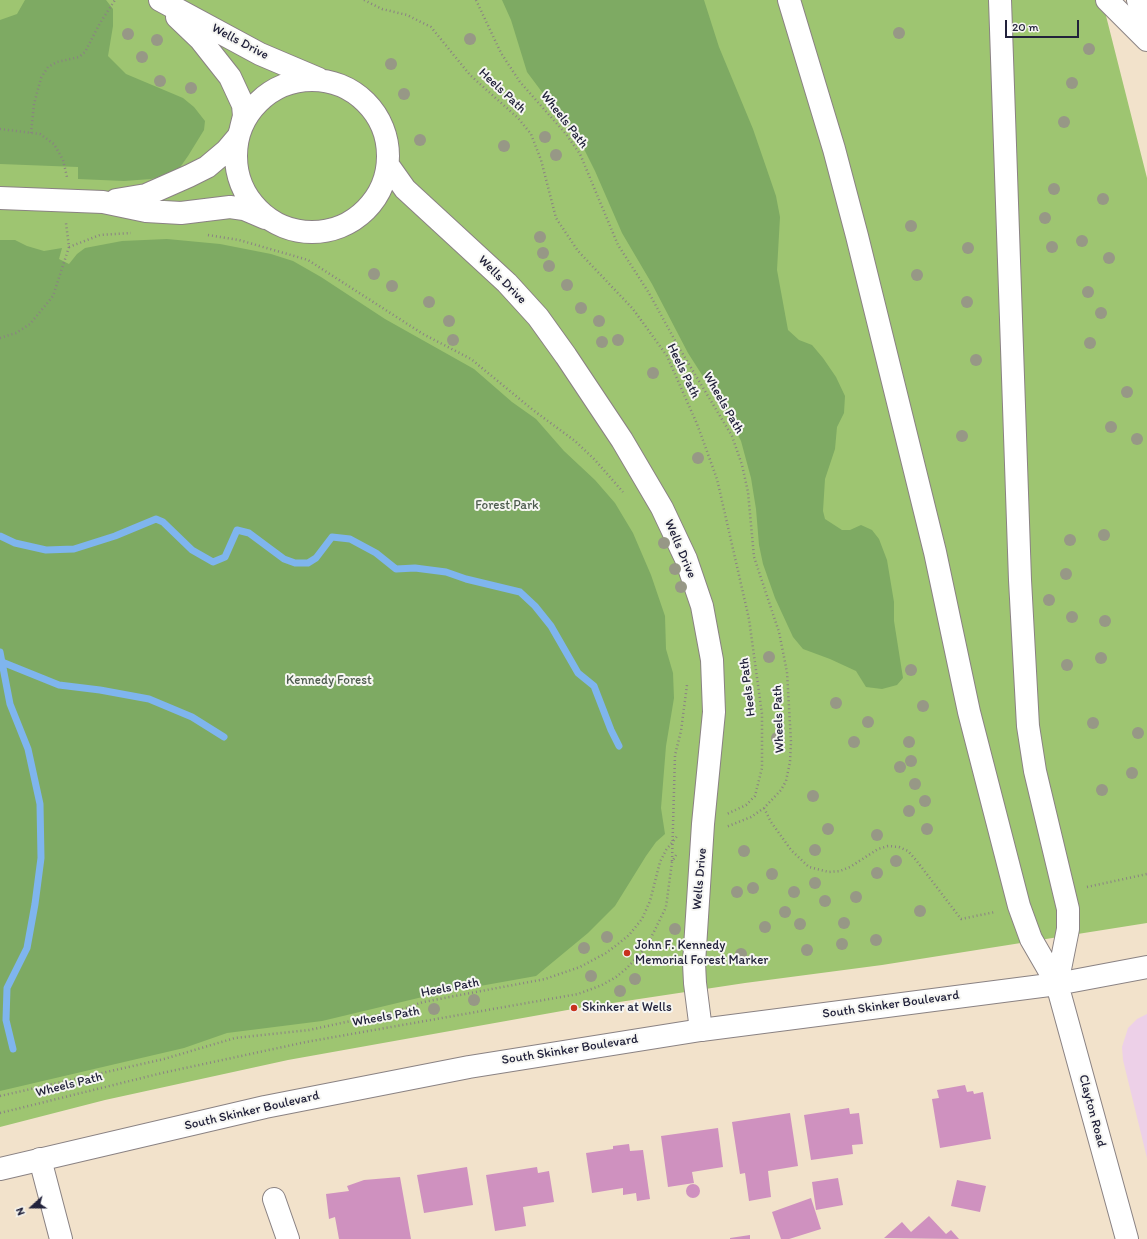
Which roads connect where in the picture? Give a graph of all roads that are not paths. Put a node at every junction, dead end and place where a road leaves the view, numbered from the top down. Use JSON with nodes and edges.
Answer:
{"nodes":[{"id":1,"x":159,"y":0,"type":"edge"},
{"id":2,"x":789,"y":0,"type":"edge"},
{"id":3,"x":1000,"y":0,"type":"edge"},
{"id":4,"x":1107,"y":0,"type":"edge"},
{"id":5,"x":1138,"y":0,"type":"edge"},
{"id":6,"x":1147,"y":34,"type":"edge"},
{"id":7,"x":1147,"y":40,"type":"edge"},
{"id":8,"x":322,"y":80,"type":"junction"},
{"id":9,"x":239,"y":133,"type":"junction"},
{"id":10,"x":388,"y":165,"type":"junction"},
{"id":11,"x":0,"y":198,"type":"edge"},
{"id":12,"x":103,"y":202,"type":"junction"},
{"id":13,"x":271,"y":221,"type":"junction"},
{"id":14,"x":1147,"y":967,"type":"edge"},
{"id":15,"x":1057,"y":984,"type":"junction"},
{"id":16,"x":701,"y":1030,"type":"junction"},
{"id":17,"x":40,"y":1159,"type":"junction"},
{"id":18,"x":0,"y":1169,"type":"edge"},
{"id":19,"x":274,"y":1199,"type":"dead end"},
{"id":20,"x":54,"y":1238,"type":"edge"},
{"id":21,"x":288,"y":1239,"type":"edge"},
{"id":22,"x":1127,"y":1239,"type":"edge"}],
"edges":[{"from":1,"to":8,"type":"main road","name":"Wells Drive"},
{"from":1,"to":9,"type":"main road","name":"Wells Drive"},
{"from":2,"to":15,"type":"main road"},
{"from":3,"to":15,"type":"main road"},
{"from":4,"to":7,"type":"main road"},
{"from":5,"to":6,"type":"main road"},
{"from":8,"to":9,"type":"main road"},
{"from":8,"to":10,"type":"main road"},
{"from":9,"to":12,"type":"main road"},
{"from":9,"to":13,"type":"main road","name":"Wells Drive"},
{"from":10,"to":13,"type":"main road"},
{"from":10,"to":16,"type":"main road","name":"Wells Drive"},
{"from":11,"to":12,"type":"main road"},
{"from":12,"to":13,"type":"main road"},
{"from":14,"to":15,"type":"main road","name":"South Skinker Boulevard"},
{"from":15,"to":16,"type":"main road","name":"South Skinker Boulevard"},
{"from":15,"to":22,"type":"main road","name":"Clayton Road"},
{"from":16,"to":17,"type":"main road","name":"South Skinker Boulevard"},
{"from":17,"to":18,"type":"main road","name":"South Skinker Boulevard"},
{"from":17,"to":20,"type":"main road"},
{"from":19,"to":21,"type":"main road"}]}
